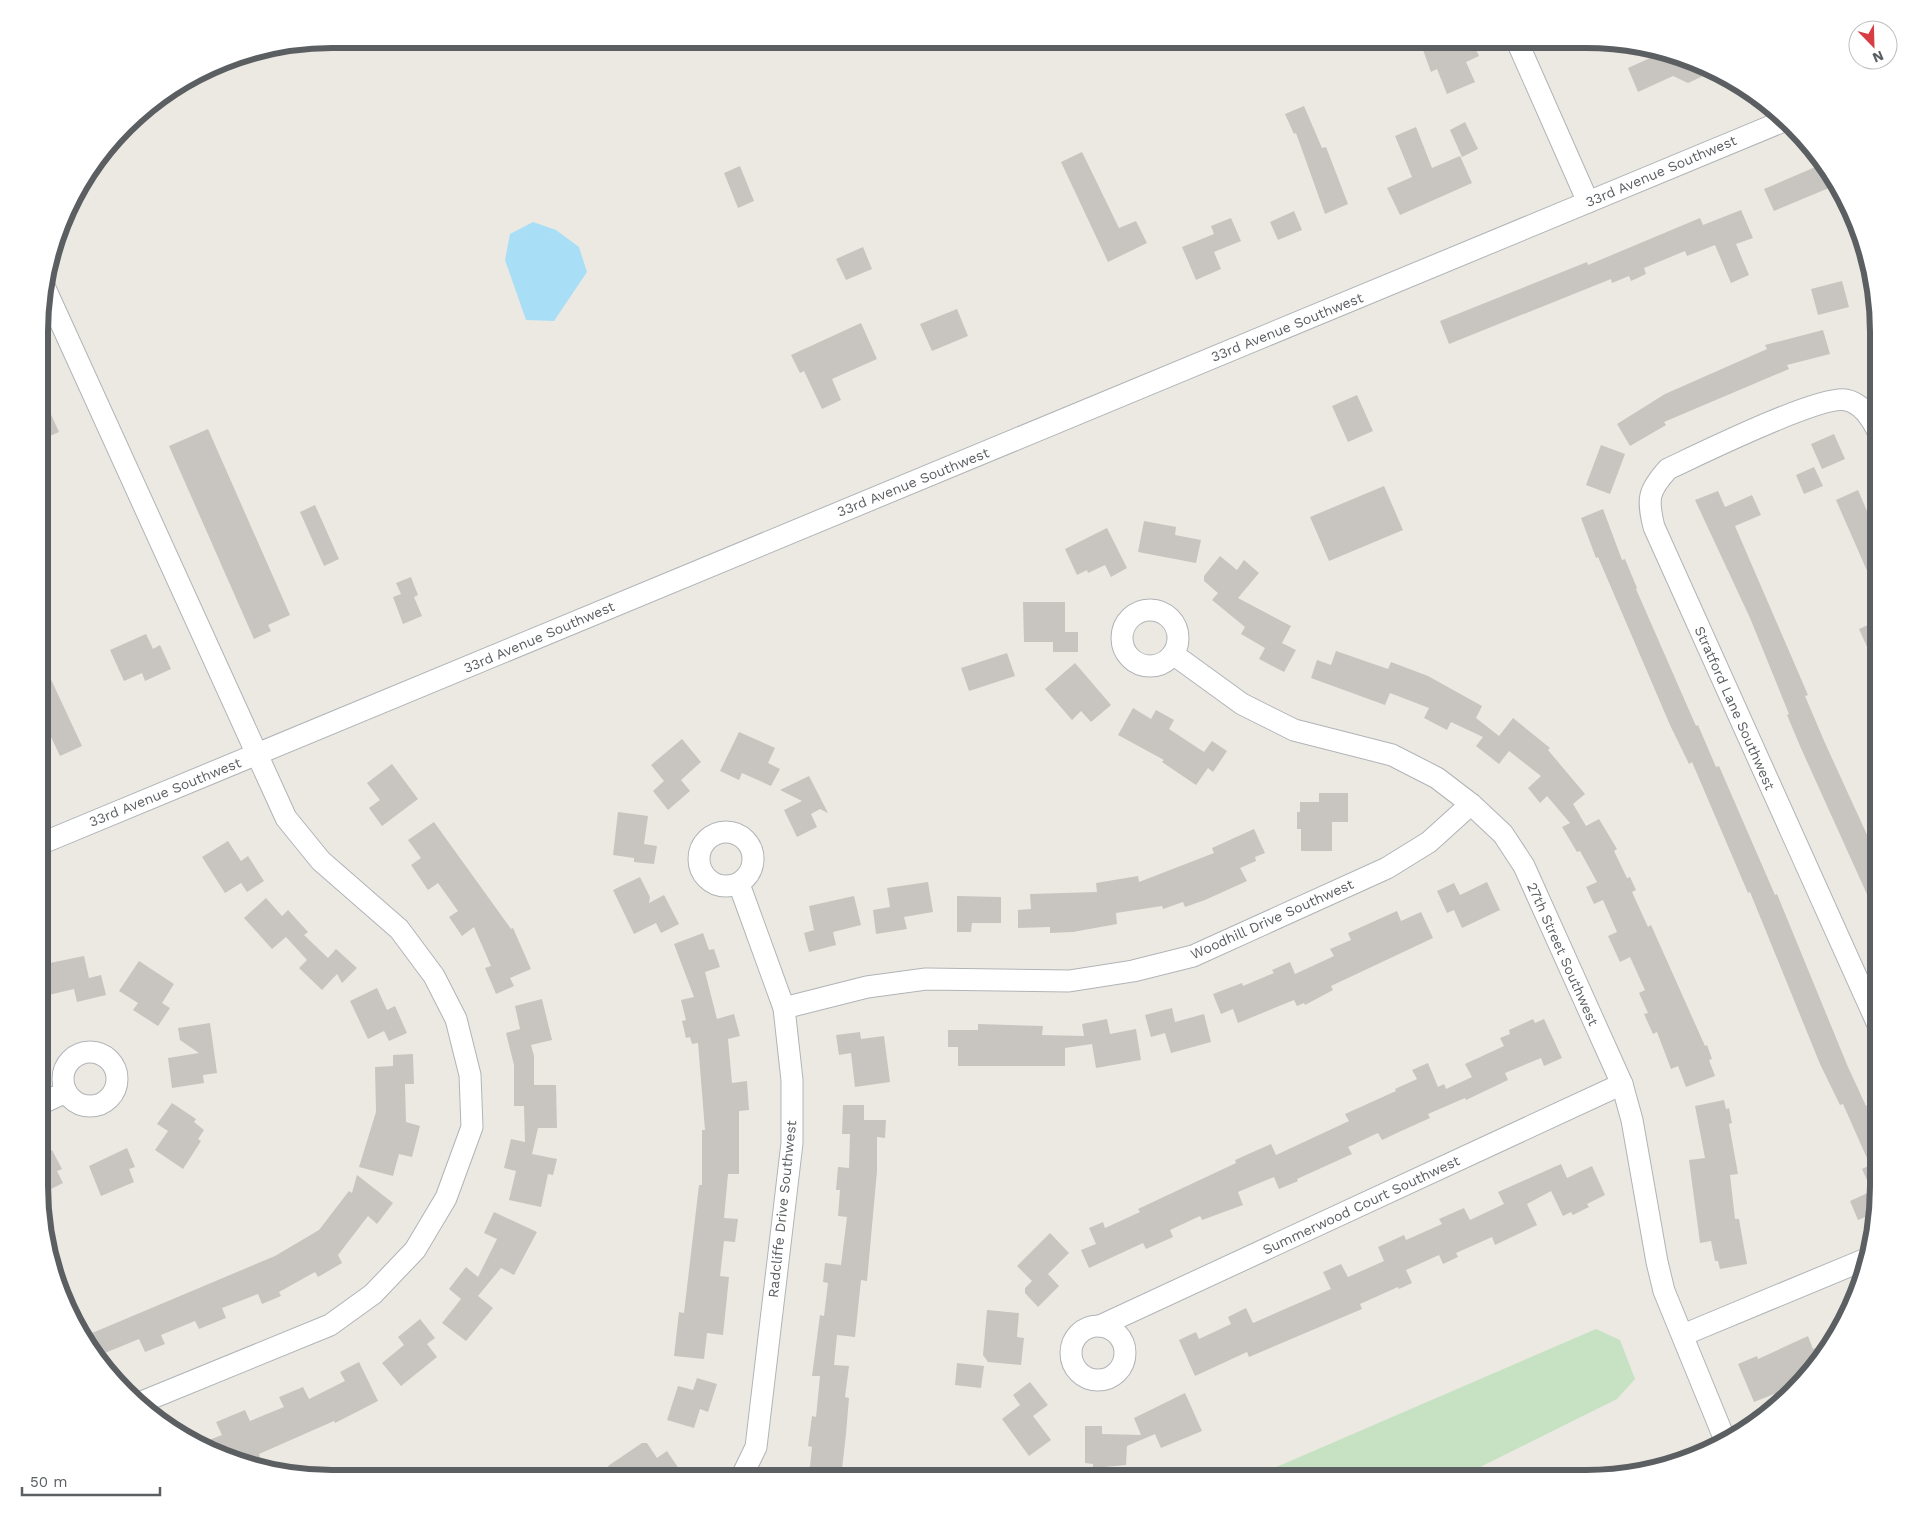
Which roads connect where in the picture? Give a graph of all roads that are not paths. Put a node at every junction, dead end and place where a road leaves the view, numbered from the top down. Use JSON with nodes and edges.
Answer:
{"nodes":[{"id":1,"x":1520,"y":48,"type":"edge"},
{"id":2,"x":1779,"y":123,"type":"edge"},
{"id":3,"x":1588,"y":202,"type":"junction"},
{"id":4,"x":50,"y":298,"type":"edge"},
{"id":5,"x":1870,"y":418,"type":"edge"},
{"id":6,"x":1173,"y":654,"type":"dead end"},
{"id":7,"x":258,"y":754,"type":"junction"},
{"id":8,"x":1471,"y":804,"type":"junction"},
{"id":9,"x":47,"y":841,"type":"edge"},
{"id":10,"x":738,"y":884,"type":"dead end"},
{"id":11,"x":1870,"y":1007,"type":"edge"},
{"id":12,"x":784,"y":1008,"type":"junction"},
{"id":13,"x":1622,"y":1084,"type":"junction"},
{"id":14,"x":66,"y":1092,"type":"dead end"},
{"id":15,"x":47,"y":1101,"type":"edge"},
{"id":16,"x":1860,"y":1261,"type":"edge"},
{"id":17,"x":1100,"y":1326,"type":"dead end"},
{"id":18,"x":1683,"y":1335,"type":"junction"},
{"id":19,"x":146,"y":1400,"type":"edge"},
{"id":20,"x":1723,"y":1434,"type":"edge"},
{"id":21,"x":745,"y":1470,"type":"edge"}],
"edges":[{"from":1,"to":3,"type":"street"},
{"from":2,"to":3,"type":"street","name":"33rd Avenue Southwest"},
{"from":3,"to":7,"type":"street","name":"33rd Avenue Southwest"},
{"from":4,"to":7,"type":"street"},
{"from":5,"to":11,"type":"street","name":"Stratford Lane Southwest"},
{"from":6,"to":8,"type":"street","name":"27th Street Southwest"},
{"from":7,"to":9,"type":"street","name":"33rd Avenue Southwest"},
{"from":7,"to":19,"type":"street"},
{"from":8,"to":12,"type":"street","name":"Woodhill Drive Southwest"},
{"from":8,"to":13,"type":"street","name":"27th Street Southwest"},
{"from":10,"to":12,"type":"street","name":"Radcliffe Drive Southwest"},
{"from":12,"to":21,"type":"street","name":"Radcliffe Drive Southwest"},
{"from":13,"to":17,"type":"street","name":"Summerwood Court Southwest"},
{"from":13,"to":18,"type":"street","name":"27th Street Southwest"},
{"from":14,"to":15,"type":"street"},
{"from":16,"to":18,"type":"street"},
{"from":18,"to":20,"type":"street","name":"27th Street Southwest"}]}
